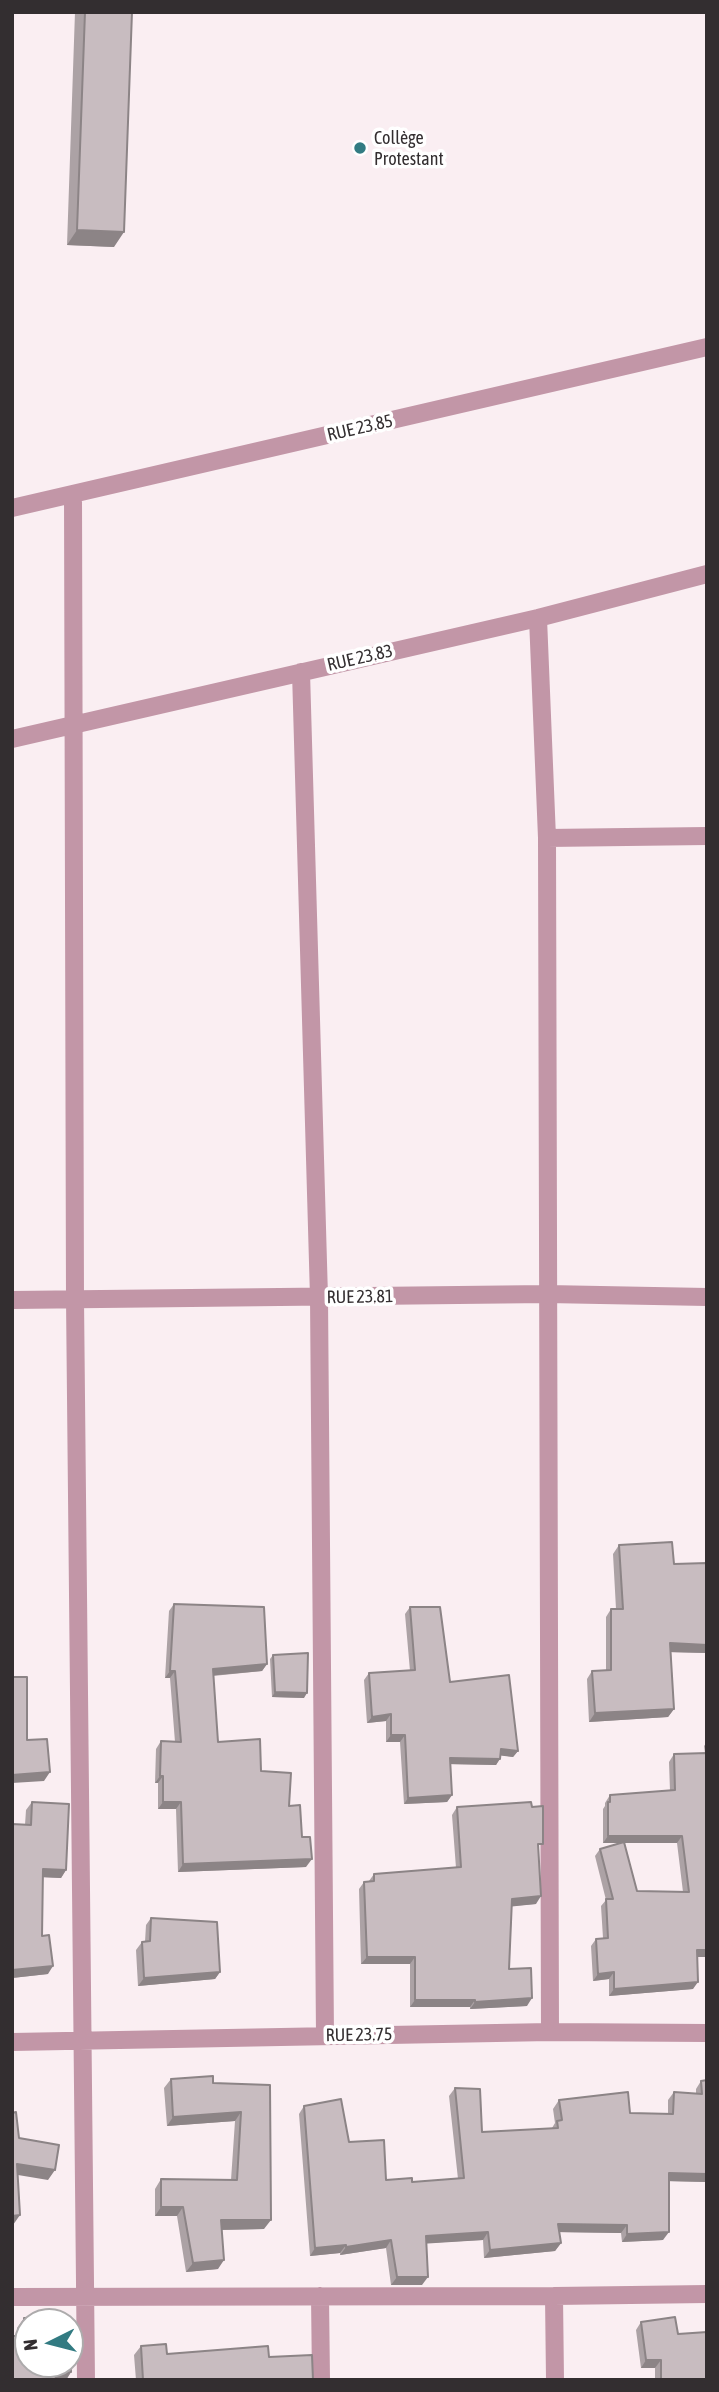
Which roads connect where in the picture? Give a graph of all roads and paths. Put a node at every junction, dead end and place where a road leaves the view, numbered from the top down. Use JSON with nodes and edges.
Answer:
{"nodes":[{"id":1,"x":707,"y":347,"type":"edge"},
{"id":2,"x":73,"y":495,"type":"junction"},
{"id":3,"x":12,"y":508,"type":"edge"},
{"id":4,"x":707,"y":574,"type":"edge"},
{"id":5,"x":538,"y":618,"type":"junction"},
{"id":6,"x":301,"y":672,"type":"junction"},
{"id":7,"x":72,"y":724,"type":"junction"},
{"id":8,"x":12,"y":739,"type":"edge"},
{"id":9,"x":707,"y":836,"type":"edge"},
{"id":10,"x":547,"y":838,"type":"junction"},
{"id":11,"x":547,"y":1294,"type":"junction"},
{"id":12,"x":319,"y":1297,"type":"junction"},
{"id":13,"x":707,"y":1297,"type":"edge"},
{"id":14,"x":75,"y":1299,"type":"junction"},
{"id":15,"x":12,"y":1300,"type":"edge"},
{"id":16,"x":550,"y":2032,"type":"junction"},
{"id":17,"x":707,"y":2033,"type":"edge"},
{"id":18,"x":325,"y":2036,"type":"junction"},
{"id":19,"x":83,"y":2040,"type":"junction"},
{"id":20,"x":12,"y":2042,"type":"edge"},
{"id":21,"x":707,"y":2294,"type":"edge"},
{"id":22,"x":85,"y":2296,"type":"junction"},
{"id":23,"x":320,"y":2296,"type":"junction"},
{"id":24,"x":554,"y":2296,"type":"junction"},
{"id":25,"x":12,"y":2297,"type":"edge"},
{"id":26,"x":86,"y":2380,"type":"edge"},
{"id":27,"x":321,"y":2380,"type":"edge"},
{"id":28,"x":555,"y":2380,"type":"edge"}],
"edges":[{"from":1,"to":2,"type":"street","name":"RUE 23.85"},
{"from":2,"to":3,"type":"street","name":"RUE 23.85"},
{"from":2,"to":7,"type":"street"},
{"from":4,"to":5,"type":"street","name":"RUE 23.83"},
{"from":5,"to":6,"type":"street","name":"RUE 23.83"},
{"from":5,"to":10,"type":"street"},
{"from":6,"to":7,"type":"street","name":"RUE 23.83"},
{"from":6,"to":12,"type":"street"},
{"from":7,"to":8,"type":"street","name":"RUE 23.83"},
{"from":7,"to":14,"type":"street"},
{"from":9,"to":10,"type":"street"},
{"from":10,"to":11,"type":"street"},
{"from":11,"to":12,"type":"street","name":"RUE 23.81"},
{"from":11,"to":13,"type":"street","name":"RUE 23.81"},
{"from":11,"to":16,"type":"street"},
{"from":12,"to":14,"type":"street","name":"RUE 23.81"},
{"from":12,"to":18,"type":"street"},
{"from":14,"to":15,"type":"street","name":"RUE 23.81"},
{"from":14,"to":19,"type":"street"},
{"from":16,"to":17,"type":"street","name":"RUE 23.75"},
{"from":16,"to":18,"type":"street","name":"RUE 23.75"},
{"from":18,"to":19,"type":"street","name":"RUE 23.75"},
{"from":19,"to":20,"type":"street","name":"RUE 23.75"},
{"from":19,"to":22,"type":"street"},
{"from":21,"to":24,"type":"street"},
{"from":22,"to":23,"type":"street"},
{"from":22,"to":25,"type":"street"},
{"from":22,"to":26,"type":"street"},
{"from":23,"to":24,"type":"street"},
{"from":23,"to":27,"type":"street"},
{"from":24,"to":28,"type":"street"}]}
